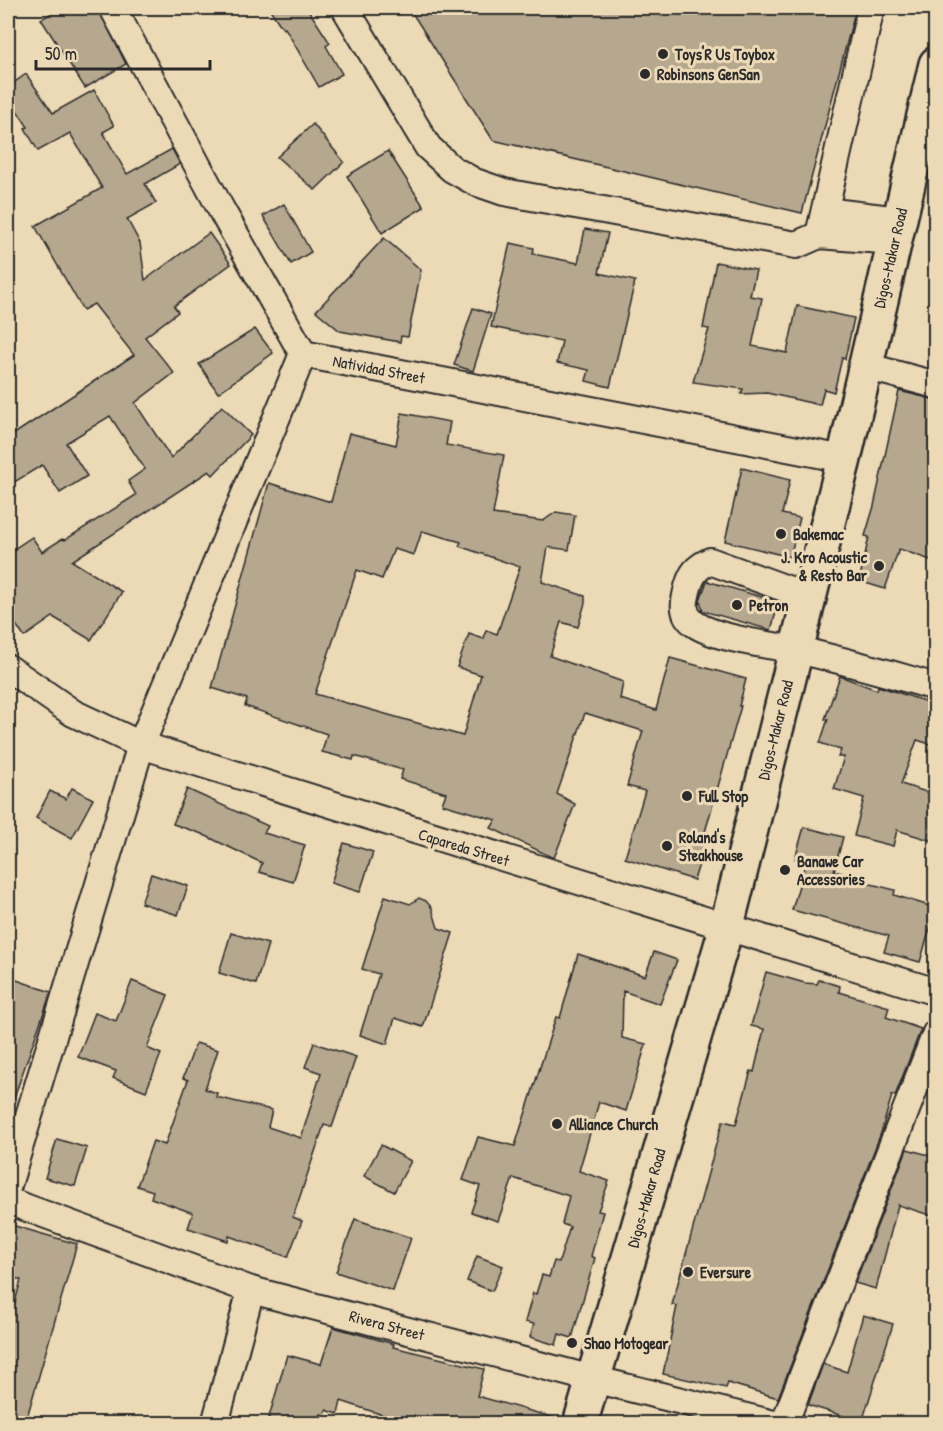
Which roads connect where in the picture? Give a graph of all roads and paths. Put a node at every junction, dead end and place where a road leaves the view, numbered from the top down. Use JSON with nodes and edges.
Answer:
{"nodes":[{"id":1,"x":113,"y":8,"type":"edge"},
{"id":2,"x":345,"y":8,"type":"edge"},
{"id":3,"x":871,"y":8,"type":"edge"},
{"id":4,"x":936,"y":64,"type":"edge"},
{"id":5,"x":822,"y":223,"type":"junction"},
{"id":6,"x":897,"y":230,"type":"junction"},
{"id":7,"x":303,"y":354,"type":"junction"},
{"id":8,"x":865,"y":366,"type":"junction"},
{"id":9,"x":936,"y":385,"type":"edge"},
{"id":10,"x":844,"y":459,"type":"junction"},
{"id":11,"x":809,"y":597,"type":"junction"},
{"id":12,"x":795,"y":650,"type":"junction"},
{"id":13,"x":8,"y":668,"type":"edge"},
{"id":14,"x":936,"y":687,"type":"edge"},
{"id":15,"x":141,"y":745,"type":"junction"},
{"id":16,"x":726,"y":929,"type":"junction"},
{"id":17,"x":936,"y":992,"type":"edge"},
{"id":18,"x":936,"y":1033,"type":"edge"},
{"id":19,"x":8,"y":1185,"type":"edge"},
{"id":20,"x":8,"y":1201,"type":"edge"},
{"id":21,"x":251,"y":1290,"type":"junction"},
{"id":22,"x":592,"y":1379,"type":"junction"},
{"id":23,"x":215,"y":1424,"type":"edge"},
{"id":24,"x":580,"y":1424,"type":"edge"},
{"id":25,"x":774,"y":1424,"type":"edge"},
{"id":26,"x":784,"y":1424,"type":"edge"}],
"edges":[{"from":1,"to":7,"type":"street"},
{"from":2,"to":5,"type":"street"},
{"from":3,"to":5,"type":"street"},
{"from":4,"to":6,"type":"main road","name":"Digos-Makar Road"},
{"from":5,"to":6,"type":"street"},
{"from":6,"to":8,"type":"main road","name":"Digos-Makar Road"},
{"from":7,"to":10,"type":"street","name":"Natividad Street"},
{"from":7,"to":15,"type":"street"},
{"from":8,"to":9,"type":"street"},
{"from":8,"to":10,"type":"main road","name":"Digos-Makar Road"},
{"from":10,"to":11,"type":"main road","name":"Digos-Makar Road"},
{"from":11,"to":12,"type":"main road","name":"Digos-Makar Road"},
{"from":11,"to":12,"type":"street"},
{"from":12,"to":14,"type":"street"},
{"from":12,"to":16,"type":"main road","name":"Digos-Makar Road"},
{"from":13,"to":15,"type":"street","name":"Capareda Street"},
{"from":15,"to":16,"type":"street","name":"Capareda Street"},
{"from":15,"to":19,"type":"street"},
{"from":16,"to":17,"type":"street","name":"Capareda Street"},
{"from":16,"to":22,"type":"main road","name":"Digos-Makar Road"},
{"from":18,"to":26,"type":"street"},
{"from":20,"to":21,"type":"street","name":"Rivera Street"},
{"from":21,"to":22,"type":"street","name":"Rivera Street"},
{"from":21,"to":23,"type":"street"},
{"from":22,"to":24,"type":"main road","name":"Digos-Makar Road"},
{"from":22,"to":25,"type":"street","name":"Rivera Street"}]}
